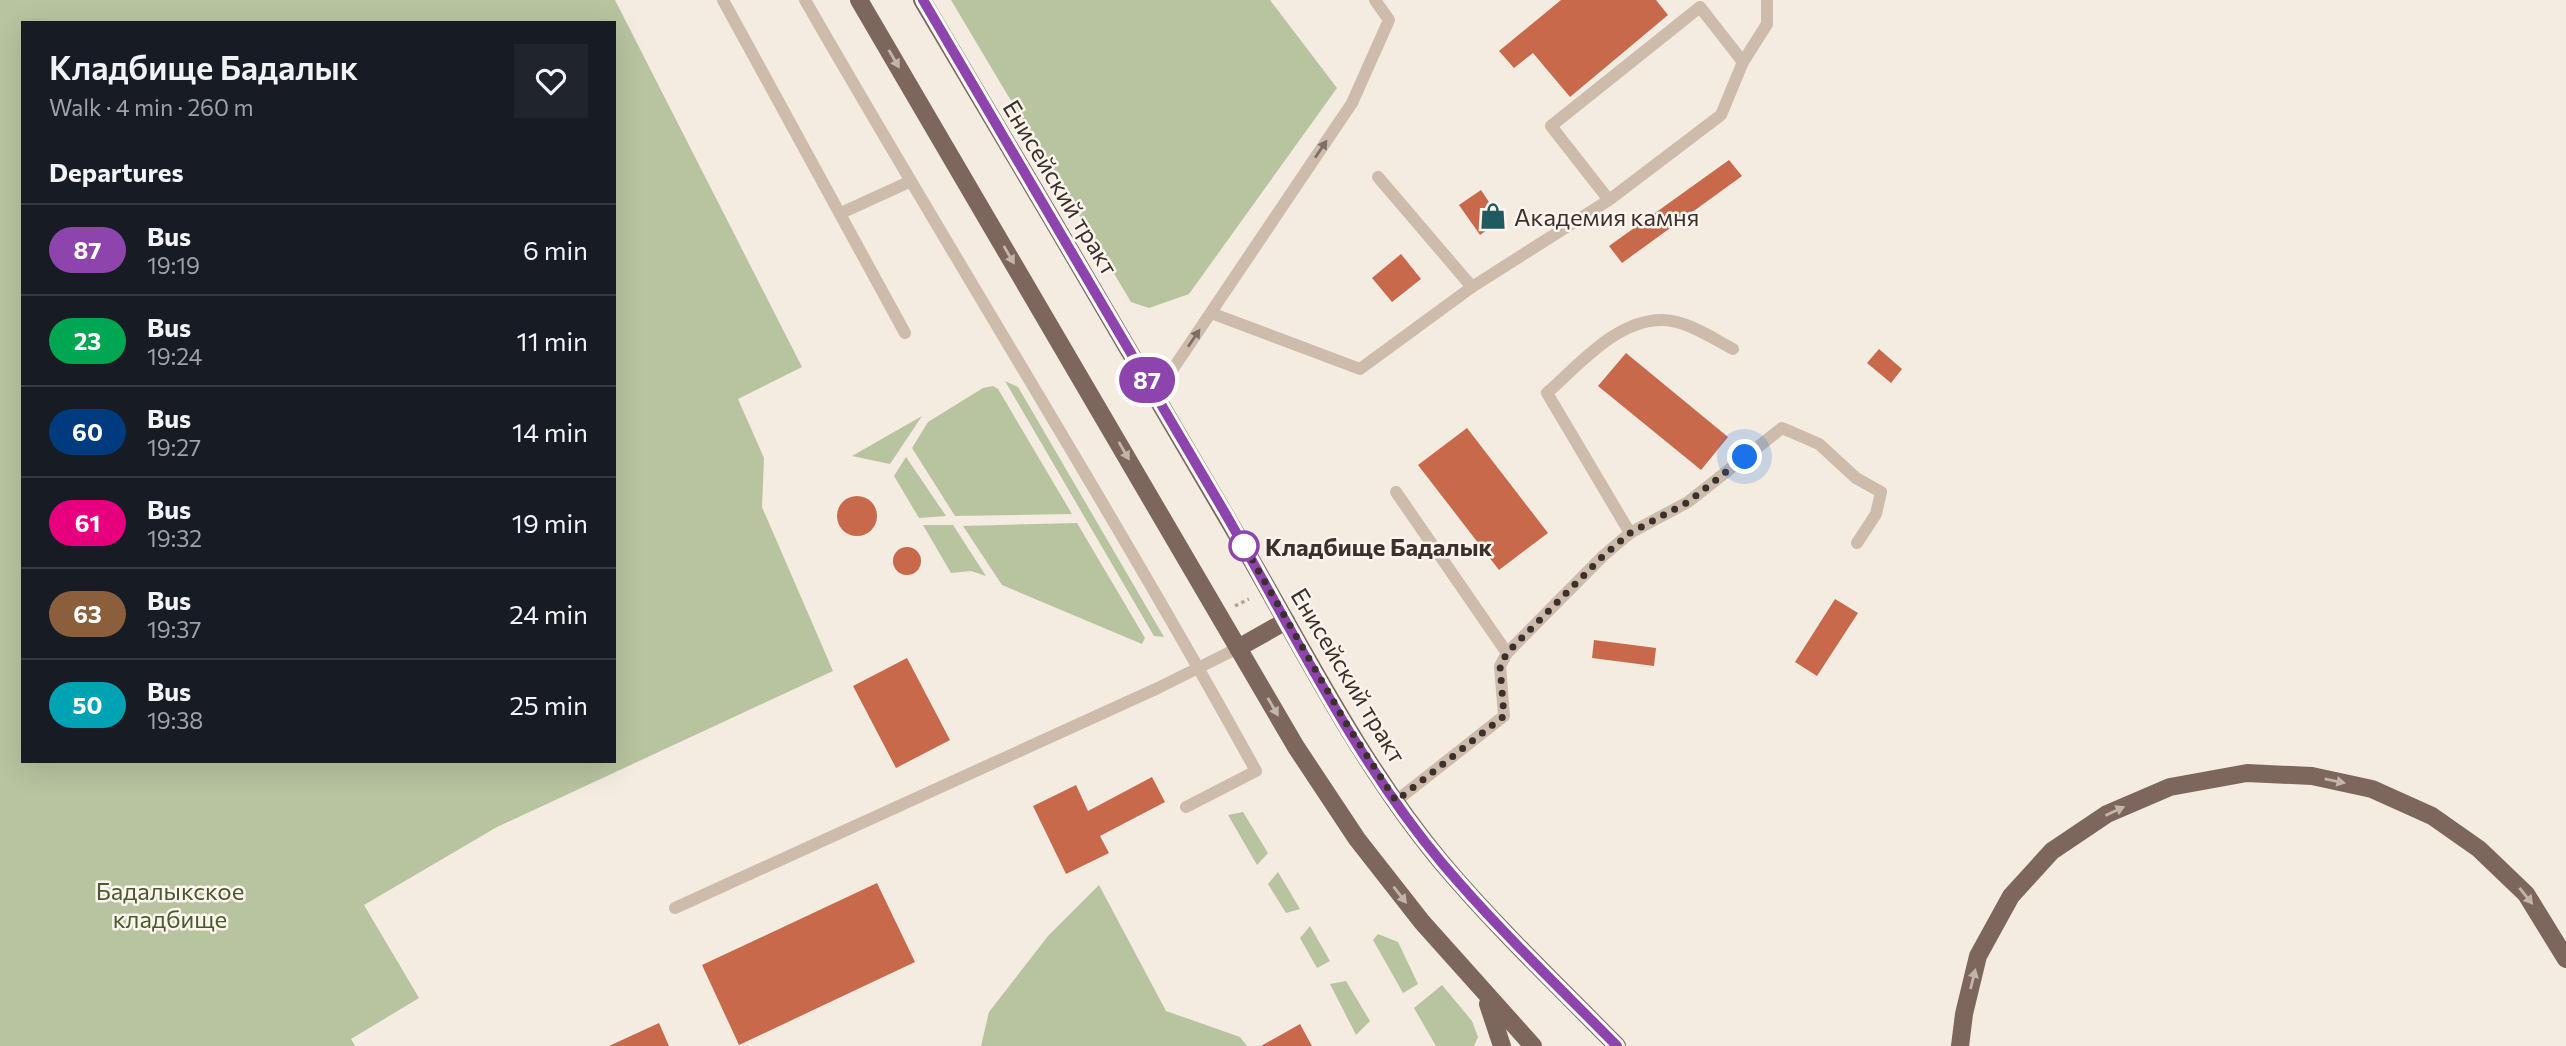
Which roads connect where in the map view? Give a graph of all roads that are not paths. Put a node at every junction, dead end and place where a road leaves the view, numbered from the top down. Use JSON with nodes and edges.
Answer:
{"nodes":[{"id":1,"x":723,"y":0,"type":"edge"},
{"id":2,"x":805,"y":0,"type":"edge"},
{"id":3,"x":859,"y":0,"type":"edge"},
{"id":4,"x":922,"y":0,"type":"edge"},
{"id":5,"x":1375,"y":0,"type":"edge"},
{"id":6,"x":1767,"y":0,"type":"edge"},
{"id":7,"x":1743,"y":62,"type":"junction"},
{"id":8,"x":1378,"y":177,"type":"dead end"},
{"id":9,"x":909,"y":182,"type":"junction"},
{"id":10,"x":1609,"y":200,"type":"junction"},
{"id":11,"x":841,"y":214,"type":"junction"},
{"id":12,"x":1472,"y":287,"type":"junction"},
{"id":13,"x":1211,"y":313,"type":"junction"},
{"id":14,"x":905,"y":333,"type":"dead end"},
{"id":15,"x":1733,"y":349,"type":"dead end"},
{"id":16,"x":1156,"y":394,"type":"junction"},
{"id":17,"x":1396,"y":492,"type":"dead end"},
{"id":18,"x":1630,"y":533,"type":"junction"},
{"id":19,"x":1857,"y":543,"type":"dead end"},
{"id":20,"x":1286,"y":621,"type":"junction"},
{"id":21,"x":1238,"y":648,"type":"junction"},
{"id":22,"x":1507,"y":653,"type":"junction"},
{"id":23,"x":1199,"y":668,"type":"junction"},
{"id":24,"x":1396,"y":801,"type":"junction"},
{"id":25,"x":1186,"y":807,"type":"dead end"},
{"id":26,"x":675,"y":908,"type":"dead end"},
{"id":27,"x":2566,"y":959,"type":"edge"},
{"id":28,"x":1484,"y":994,"type":"junction"},
{"id":29,"x":1502,"y":1046,"type":"edge"},
{"id":30,"x":1533,"y":1046,"type":"edge"},
{"id":31,"x":1617,"y":1046,"type":"edge"},
{"id":32,"x":1959,"y":1046,"type":"edge"}],
"edges":[{"from":1,"to":11,"type":"lane"},
{"from":2,"to":9,"type":"lane"},
{"from":3,"to":21,"type":"main road","one_way":true},
{"from":4,"to":16,"type":"main road","name":"Енисейский тракт"},
{"from":13,"to":5,"type":"lane","one_way":true},
{"from":6,"to":7,"type":"lane"},
{"from":7,"to":10,"type":"lane"},
{"from":7,"to":10,"type":"lane"},
{"from":8,"to":12,"type":"lane"},
{"from":9,"to":11,"type":"lane"},
{"from":9,"to":23,"type":"lane"},
{"from":10,"to":12,"type":"lane"},
{"from":11,"to":14,"type":"lane"},
{"from":12,"to":13,"type":"lane"},
{"from":16,"to":13,"type":"lane","one_way":true},
{"from":15,"to":18,"type":"lane"},
{"from":16,"to":20,"type":"main road","name":"Енисейский тракт"},
{"from":17,"to":22,"type":"lane"},
{"from":18,"to":19,"type":"lane"},
{"from":18,"to":22,"type":"lane"},
{"from":20,"to":21,"type":"main road"},
{"from":20,"to":24,"type":"main road","name":"Енисейский тракт"},
{"from":21,"to":23,"type":"lane"},
{"from":21,"to":28,"type":"main road","one_way":true},
{"from":22,"to":24,"type":"lane"},
{"from":23,"to":25,"type":"lane"},
{"from":23,"to":26,"type":"lane"},
{"from":24,"to":31,"type":"main road","name":"Енисейский тракт"},
{"from":32,"to":27,"type":"main road","one_way":true},
{"from":28,"to":29,"type":"main road"},
{"from":28,"to":30,"type":"main road"}]}
